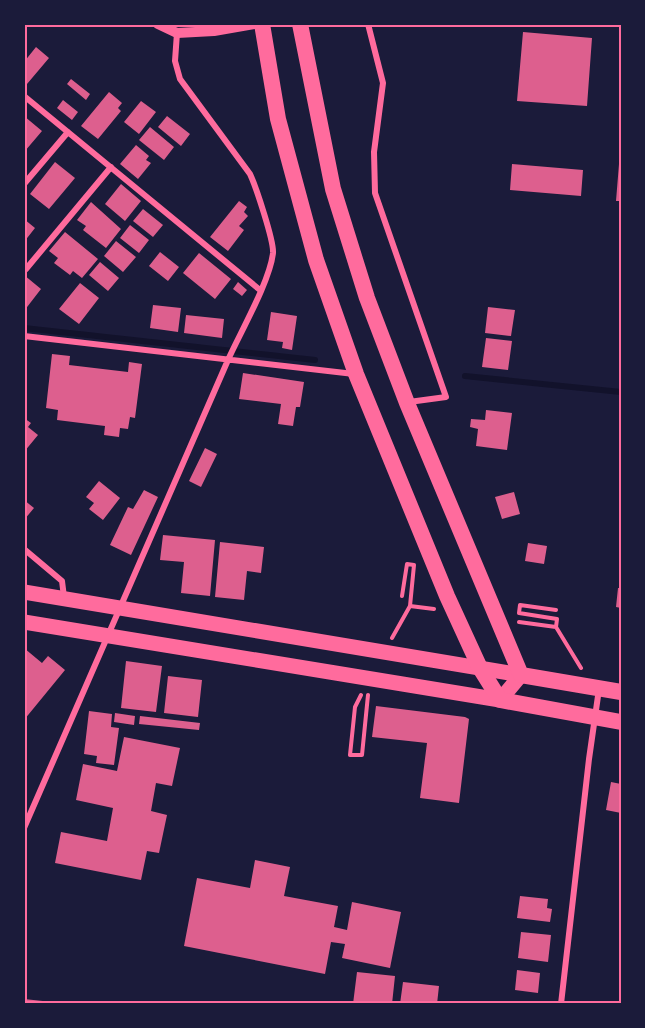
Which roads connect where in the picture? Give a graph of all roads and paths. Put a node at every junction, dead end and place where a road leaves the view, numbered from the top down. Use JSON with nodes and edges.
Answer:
{"nodes":[{"id":1,"x":158,"y":24,"type":"edge"},
{"id":2,"x":254,"y":24,"type":"edge"},
{"id":3,"x":262,"y":24,"type":"edge"},
{"id":4,"x":300,"y":24,"type":"edge"},
{"id":5,"x":368,"y":24,"type":"edge"},
{"id":6,"x":177,"y":33,"type":"junction"},
{"id":7,"x":24,"y":96,"type":"edge"},
{"id":8,"x":68,"y":132,"type":"junction"},
{"id":9,"x":111,"y":167,"type":"junction"},
{"id":10,"x":24,"y":184,"type":"edge"},
{"id":11,"x":26,"y":269,"type":"dead end"},
{"id":12,"x":260,"y":290,"type":"junction"},
{"id":13,"x":24,"y":336,"type":"edge"},
{"id":14,"x":228,"y":360,"type":"junction"},
{"id":15,"x":356,"y":374,"type":"junction"},
{"id":16,"x":407,"y":403,"type":"junction"},
{"id":17,"x":24,"y":549,"type":"edge"},
{"id":18,"x":24,"y":592,"type":"edge"},
{"id":19,"x":402,"y":596,"type":"dead end"},
{"id":20,"x":65,"y":599,"type":"junction"},
{"id":21,"x":410,"y":606,"type":"dead end"},
{"id":22,"x":119,"y":608,"type":"junction"},
{"id":23,"x":556,"y":610,"type":"dead end"},
{"id":24,"x":24,"y":622,"type":"edge"},
{"id":25,"x":556,"y":627,"type":"dead end"},
{"id":26,"x":107,"y":636,"type":"junction"},
{"id":27,"x":480,"y":668,"type":"junction"},
{"id":28,"x":521,"y":675,"type":"junction"},
{"id":29,"x":600,"y":688,"type":"junction"},
{"id":30,"x":621,"y":692,"type":"edge"},
{"id":31,"x":368,"y":694,"type":"dead end"},
{"id":32,"x":500,"y":700,"type":"junction"},
{"id":33,"x":366,"y":716,"type":"dead end"},
{"id":34,"x":596,"y":718,"type":"junction"},
{"id":35,"x":621,"y":722,"type":"edge"},
{"id":36,"x":24,"y":828,"type":"edge"},
{"id":37,"x":561,"y":1004,"type":"edge"}],
"edges":[{"from":1,"to":6,"type":"street"},
{"from":2,"to":6,"type":"street"},
{"from":3,"to":15,"type":"highway"},
{"from":4,"to":16,"type":"highway"},
{"from":5,"to":16,"type":"street"},
{"from":6,"to":12,"type":"street"},
{"from":7,"to":8,"type":"street"},
{"from":8,"to":9,"type":"street"},
{"from":8,"to":10,"type":"street"},
{"from":9,"to":11,"type":"street"},
{"from":9,"to":12,"type":"street"},
{"from":12,"to":14,"type":"street"},
{"from":13,"to":14,"type":"street"},
{"from":14,"to":15,"type":"street"},
{"from":14,"to":22,"type":"street"},
{"from":15,"to":27,"type":"highway"},
{"from":16,"to":28,"type":"highway"},
{"from":17,"to":20,"type":"street"},
{"from":18,"to":20,"type":"main road"},
{"from":19,"to":21,"type":"path"},
{"from":20,"to":22,"type":"main road"},
{"from":22,"to":26,"type":"street"},
{"from":22,"to":27,"type":"main road"},
{"from":23,"to":25,"type":"path"},
{"from":24,"to":26,"type":"main road"},
{"from":26,"to":32,"type":"main road"},
{"from":26,"to":36,"type":"street"},
{"from":27,"to":28,"type":"main road"},
{"from":27,"to":32,"type":"highway"},
{"from":28,"to":29,"type":"highway"},
{"from":28,"to":32,"type":"main road"},
{"from":29,"to":30,"type":"highway"},
{"from":29,"to":34,"type":"street"},
{"from":31,"to":33,"type":"path"},
{"from":32,"to":34,"type":"highway"},
{"from":34,"to":35,"type":"highway"},
{"from":34,"to":37,"type":"street"}]}
